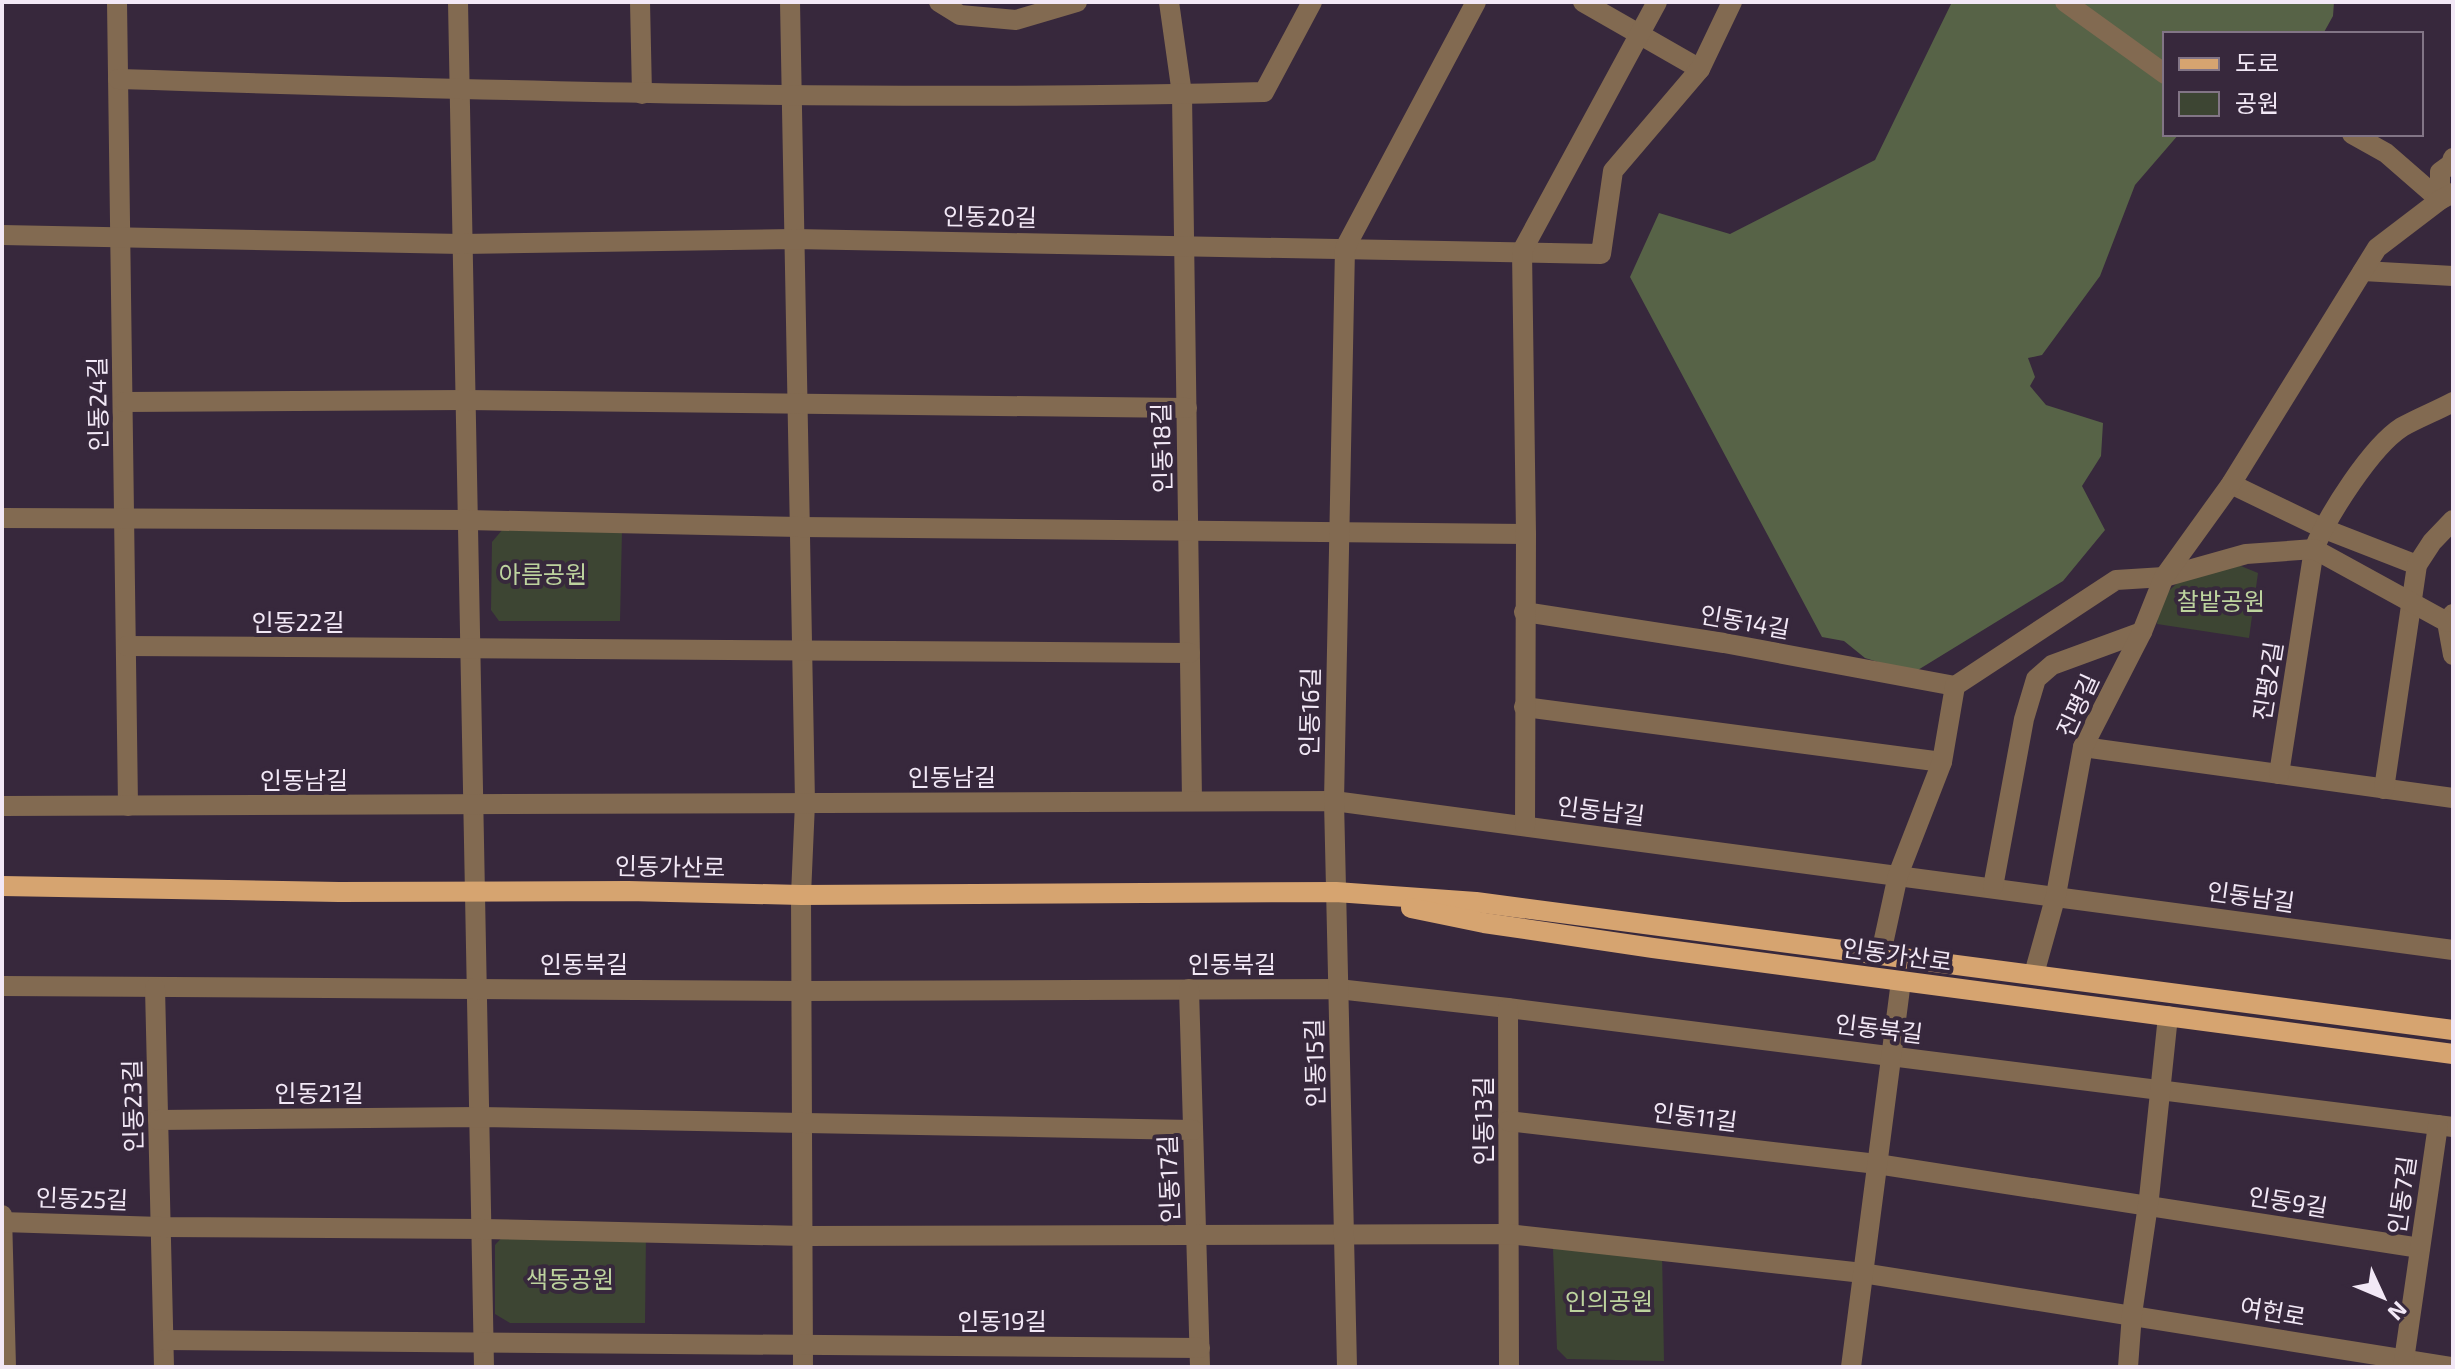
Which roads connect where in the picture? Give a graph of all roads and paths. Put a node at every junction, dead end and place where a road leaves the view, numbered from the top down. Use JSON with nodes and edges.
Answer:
{"nodes":[{"id":1,"x":117,"y":2,"type":"edge"},
{"id":2,"x":458,"y":2,"type":"edge"},
{"id":3,"x":640,"y":2,"type":"edge"},
{"id":4,"x":790,"y":2,"type":"edge"},
{"id":5,"x":939,"y":2,"type":"edge"},
{"id":6,"x":1077,"y":2,"type":"edge"},
{"id":7,"x":1169,"y":2,"type":"edge"},
{"id":8,"x":1312,"y":2,"type":"edge"},
{"id":9,"x":1476,"y":2,"type":"edge"},
{"id":10,"x":1583,"y":2,"type":"edge"},
{"id":11,"x":1657,"y":2,"type":"edge"},
{"id":12,"x":1732,"y":2,"type":"edge"},
{"id":13,"x":2065,"y":2,"type":"edge"},
{"id":14,"x":1640,"y":32,"type":"junction"},
{"id":15,"x":1700,"y":69,"type":"junction"},
{"id":16,"x":2163,"y":73,"type":"edge"},
{"id":17,"x":118,"y":79,"type":"junction"},
{"id":18,"x":460,"y":90,"type":"junction"},
{"id":19,"x":642,"y":94,"type":"junction"},
{"id":20,"x":1182,"y":94,"type":"junction"},
{"id":21,"x":792,"y":96,"type":"junction"},
{"id":22,"x":2356,"y":136,"type":"edge"},
{"id":23,"x":2453,"y":158,"type":"edge"},
{"id":24,"x":2447,"y":197,"type":"edge"},
{"id":25,"x":2,"y":235,"type":"edge"},
{"id":26,"x":120,"y":239,"type":"junction"},
{"id":27,"x":794,"y":239,"type":"junction"},
{"id":28,"x":462,"y":244,"type":"junction"},
{"id":29,"x":1185,"y":245,"type":"junction"},
{"id":30,"x":1345,"y":248,"type":"junction"},
{"id":31,"x":1522,"y":251,"type":"junction"},
{"id":32,"x":2363,"y":271,"type":"junction"},
{"id":33,"x":2453,"y":276,"type":"edge"},
{"id":34,"x":465,"y":400,"type":"junction"},
{"id":35,"x":124,"y":402,"type":"junction"},
{"id":36,"x":2453,"y":402,"type":"edge"},
{"id":37,"x":797,"y":405,"type":"junction"},
{"id":38,"x":1187,"y":408,"type":"junction"},
{"id":39,"x":2231,"y":484,"type":"junction"},
{"id":40,"x":2,"y":518,"type":"edge"},
{"id":41,"x":124,"y":520,"type":"junction"},
{"id":42,"x":468,"y":520,"type":"junction"},
{"id":43,"x":2453,"y":520,"type":"edge"},
{"id":44,"x":800,"y":527,"type":"junction"},
{"id":45,"x":2322,"y":528,"type":"junction"},
{"id":46,"x":1188,"y":531,"type":"junction"},
{"id":47,"x":1338,"y":533,"type":"junction"},
{"id":48,"x":1526,"y":534,"type":"junction"},
{"id":49,"x":2314,"y":549,"type":"junction"},
{"id":50,"x":2417,"y":565,"type":"junction"},
{"id":51,"x":2164,"y":577,"type":"junction"},
{"id":52,"x":2410,"y":601,"type":"junction"},
{"id":53,"x":1524,"y":612,"type":"junction"},
{"id":54,"x":2450,"y":618,"type":"edge"},
{"id":55,"x":2142,"y":632,"type":"junction"},
{"id":56,"x":126,"y":646,"type":"junction"},
{"id":57,"x":470,"y":648,"type":"junction"},
{"id":58,"x":802,"y":651,"type":"junction"},
{"id":59,"x":1190,"y":653,"type":"junction"},
{"id":60,"x":2453,"y":655,"type":"edge"},
{"id":61,"x":1955,"y":686,"type":"junction"},
{"id":62,"x":1524,"y":707,"type":"junction"},
{"id":63,"x":2083,"y":747,"type":"junction"},
{"id":64,"x":1942,"y":762,"type":"junction"},
{"id":65,"x":2279,"y":774,"type":"junction"},
{"id":66,"x":2384,"y":789,"type":"junction"},
{"id":67,"x":2453,"y":798,"type":"edge"},
{"id":68,"x":1192,"y":801,"type":"junction"},
{"id":69,"x":1334,"y":801,"type":"junction"},
{"id":70,"x":805,"y":803,"type":"junction"},
{"id":71,"x":473,"y":805,"type":"junction"},
{"id":72,"x":2,"y":806,"type":"edge"},
{"id":73,"x":128,"y":806,"type":"junction"},
{"id":74,"x":1525,"y":826,"type":"junction"},
{"id":75,"x":1898,"y":875,"type":"junction"},
{"id":76,"x":2,"y":886,"type":"edge"},
{"id":77,"x":1993,"y":887,"type":"junction"},
{"id":78,"x":475,"y":891,"type":"junction"},
{"id":79,"x":1336,"y":892,"type":"junction"},
{"id":80,"x":801,"y":895,"type":"junction"},
{"id":81,"x":2056,"y":895,"type":"junction"},
{"id":82,"x":2453,"y":950,"type":"edge"},
{"id":83,"x":1881,"y":953,"type":"junction"},
{"id":84,"x":2034,"y":974,"type":"junction"},
{"id":85,"x":1901,"y":981,"type":"junction"},
{"id":86,"x":2,"y":986,"type":"edge"},
{"id":87,"x":155,"y":988,"type":"junction"},
{"id":88,"x":477,"y":989,"type":"junction"},
{"id":89,"x":1189,"y":989,"type":"junction"},
{"id":90,"x":1338,"y":989,"type":"junction"},
{"id":91,"x":802,"y":991,"type":"junction"},
{"id":92,"x":1508,"y":1008,"type":"junction"},
{"id":93,"x":2168,"y":1016,"type":"junction"},
{"id":94,"x":2453,"y":1030,"type":"edge"},
{"id":95,"x":2453,"y":1054,"type":"edge"},
{"id":96,"x":1890,"y":1056,"type":"junction"},
{"id":97,"x":2159,"y":1090,"type":"junction"},
{"id":98,"x":479,"y":1117,"type":"junction"},
{"id":99,"x":158,"y":1120,"type":"junction"},
{"id":100,"x":1508,"y":1121,"type":"junction"},
{"id":101,"x":802,"y":1124,"type":"junction"},
{"id":102,"x":2445,"y":1126,"type":"edge"},
{"id":103,"x":1193,"y":1130,"type":"junction"},
{"id":104,"x":1877,"y":1164,"type":"junction"},
{"id":105,"x":2147,"y":1206,"type":"junction"},
{"id":106,"x":2,"y":1215,"type":"edge"},
{"id":107,"x":2,"y":1222,"type":"edge"},
{"id":108,"x":161,"y":1227,"type":"junction"},
{"id":109,"x":482,"y":1229,"type":"junction"},
{"id":110,"x":1344,"y":1233,"type":"junction"},
{"id":111,"x":1508,"y":1234,"type":"junction"},
{"id":112,"x":803,"y":1236,"type":"junction"},
{"id":113,"x":1196,"y":1236,"type":"junction"},
{"id":114,"x":2420,"y":1248,"type":"junction"},
{"id":115,"x":1863,"y":1273,"type":"junction"},
{"id":116,"x":2132,"y":1314,"type":"junction"},
{"id":117,"x":164,"y":1340,"type":"junction"},
{"id":118,"x":483,"y":1342,"type":"junction"},
{"id":119,"x":803,"y":1345,"type":"junction"},
{"id":120,"x":1200,"y":1357,"type":"edge"},
{"id":121,"x":2404,"y":1364,"type":"edge"},
{"id":122,"x":6,"y":1367,"type":"edge"},
{"id":123,"x":164,"y":1367,"type":"edge"},
{"id":124,"x":484,"y":1367,"type":"edge"},
{"id":125,"x":803,"y":1367,"type":"edge"},
{"id":126,"x":1347,"y":1367,"type":"edge"},
{"id":127,"x":1509,"y":1367,"type":"edge"},
{"id":128,"x":1851,"y":1367,"type":"edge"},
{"id":129,"x":2128,"y":1367,"type":"edge"},
{"id":130,"x":2452,"y":1367,"type":"edge"}],
"edges":[{"from":1,"to":17,"type":"street","name":"인동24길"},
{"from":2,"to":18,"type":"street"},
{"from":3,"to":19,"type":"street"},
{"from":4,"to":21,"type":"street"},
{"from":5,"to":6,"type":"street"},
{"from":7,"to":20,"type":"street","name":"인동18길"},
{"from":8,"to":20,"type":"street"},
{"from":9,"to":30,"type":"street","name":"인동16길"},
{"from":10,"to":14,"type":"street"},
{"from":11,"to":14,"type":"street"},
{"from":12,"to":15,"type":"street"},
{"from":13,"to":16,"type":"street"},
{"from":14,"to":15,"type":"street"},
{"from":14,"to":31,"type":"street"},
{"from":15,"to":31,"type":"street"},
{"from":17,"to":18,"type":"street"},
{"from":17,"to":26,"type":"street","name":"인동24길"},
{"from":18,"to":19,"type":"street"},
{"from":18,"to":28,"type":"street"},
{"from":19,"to":21,"type":"street"},
{"from":20,"to":21,"type":"street"},
{"from":20,"to":29,"type":"street","name":"인동18길"},
{"from":21,"to":27,"type":"street"},
{"from":22,"to":24,"type":"street"},
{"from":23,"to":24,"type":"street"},
{"from":24,"to":32,"type":"street","name":"진평길"},
{"from":25,"to":26,"type":"street"},
{"from":26,"to":28,"type":"street"},
{"from":26,"to":35,"type":"street","name":"인동24길"},
{"from":27,"to":28,"type":"street","name":"인동20길"},
{"from":27,"to":29,"type":"street","name":"인동20길"},
{"from":27,"to":37,"type":"street"},
{"from":28,"to":34,"type":"street"},
{"from":29,"to":30,"type":"street"},
{"from":29,"to":38,"type":"street","name":"인동18길"},
{"from":30,"to":31,"type":"street"},
{"from":30,"to":47,"type":"street","name":"인동16길"},
{"from":31,"to":48,"type":"street"},
{"from":32,"to":33,"type":"street"},
{"from":32,"to":39,"type":"street","name":"진평길"},
{"from":34,"to":35,"type":"street"},
{"from":34,"to":37,"type":"street"},
{"from":34,"to":42,"type":"street"},
{"from":35,"to":41,"type":"street","name":"인동24길"},
{"from":36,"to":45,"type":"street","name":"진평2길"},
{"from":37,"to":38,"type":"street"},
{"from":37,"to":44,"type":"street"},
{"from":38,"to":46,"type":"street","name":"인동18길"},
{"from":39,"to":45,"type":"street"},
{"from":39,"to":51,"type":"street","name":"진평길"},
{"from":40,"to":41,"type":"street"},
{"from":41,"to":42,"type":"street"},
{"from":41,"to":56,"type":"street","name":"인동24길"},
{"from":42,"to":44,"type":"street"},
{"from":42,"to":57,"type":"street"},
{"from":43,"to":50,"type":"street"},
{"from":44,"to":46,"type":"street"},
{"from":44,"to":58,"type":"street"},
{"from":45,"to":49,"type":"street","name":"진평2길"},
{"from":45,"to":50,"type":"street"},
{"from":46,"to":47,"type":"street"},
{"from":46,"to":59,"type":"street","name":"인동18길"},
{"from":47,"to":48,"type":"street"},
{"from":47,"to":69,"type":"street","name":"인동16길"},
{"from":48,"to":53,"type":"street"},
{"from":49,"to":51,"type":"street"},
{"from":49,"to":52,"type":"street"},
{"from":49,"to":65,"type":"street","name":"진평2길"},
{"from":50,"to":52,"type":"street"},
{"from":51,"to":55,"type":"street","name":"진평길"},
{"from":51,"to":61,"type":"street"},
{"from":52,"to":54,"type":"street"},
{"from":52,"to":66,"type":"street"},
{"from":53,"to":61,"type":"street","name":"인동14길"},
{"from":53,"to":62,"type":"street"},
{"from":54,"to":60,"type":"street"},
{"from":55,"to":63,"type":"street","name":"진평길"},
{"from":55,"to":77,"type":"street"},
{"from":56,"to":57,"type":"street","name":"인동22길"},
{"from":56,"to":73,"type":"street","name":"인동24길"},
{"from":57,"to":58,"type":"street"},
{"from":57,"to":71,"type":"street"},
{"from":58,"to":59,"type":"street"},
{"from":58,"to":70,"type":"street"},
{"from":59,"to":68,"type":"street","name":"인동18길"},
{"from":61,"to":64,"type":"street"},
{"from":62,"to":64,"type":"street"},
{"from":62,"to":74,"type":"street"},
{"from":63,"to":65,"type":"street"},
{"from":63,"to":81,"type":"street","name":"진평길"},
{"from":64,"to":75,"type":"street"},
{"from":65,"to":66,"type":"street"},
{"from":66,"to":67,"type":"street"},
{"from":68,"to":69,"type":"street","name":"인동남길"},
{"from":68,"to":70,"type":"street","name":"인동남길"},
{"from":69,"to":74,"type":"street","name":"인동남길"},
{"from":69,"to":79,"type":"street","name":"인동16길"},
{"from":70,"to":71,"type":"street","name":"인동남길"},
{"from":70,"to":80,"type":"street"},
{"from":71,"to":73,"type":"street","name":"인동남길"},
{"from":71,"to":78,"type":"street"},
{"from":72,"to":73,"type":"street","name":"인동남길"},
{"from":74,"to":75,"type":"street","name":"인동남길"},
{"from":75,"to":77,"type":"street","name":"인동남길"},
{"from":75,"to":83,"type":"street"},
{"from":76,"to":78,"type":"main road","name":"인동가산로"},
{"from":77,"to":81,"type":"street","name":"인동남길"},
{"from":78,"to":80,"type":"main road","name":"인동가산로"},
{"from":78,"to":88,"type":"street"},
{"from":79,"to":80,"type":"main road","name":"인동가산로"},
{"from":79,"to":83,"type":"main road","name":"인동가산로"},
{"from":79,"to":85,"type":"main road","name":"인동가산로"},
{"from":79,"to":90,"type":"street","name":"인동15길"},
{"from":80,"to":91,"type":"street"},
{"from":81,"to":82,"type":"street","name":"인동남길"},
{"from":81,"to":84,"type":"street","name":"진평길"},
{"from":83,"to":84,"type":"main road","name":"인동가산로"},
{"from":84,"to":94,"type":"main road","name":"인동가산로"},
{"from":85,"to":93,"type":"main road","name":"인동가산로"},
{"from":85,"to":96,"type":"street"},
{"from":86,"to":87,"type":"street","name":"인동북길"},
{"from":87,"to":88,"type":"street","name":"인동북길"},
{"from":87,"to":99,"type":"street","name":"인동23길"},
{"from":88,"to":91,"type":"street","name":"인동북길"},
{"from":88,"to":98,"type":"street"},
{"from":89,"to":90,"type":"street","name":"인동북길"},
{"from":89,"to":91,"type":"street","name":"인동북길"},
{"from":89,"to":103,"type":"street","name":"인동17길"},
{"from":90,"to":92,"type":"street","name":"인동북길"},
{"from":90,"to":110,"type":"street","name":"인동15길"},
{"from":91,"to":101,"type":"street"},
{"from":92,"to":96,"type":"street","name":"인동북길"},
{"from":92,"to":100,"type":"street","name":"인동13길"},
{"from":93,"to":95,"type":"main road","name":"인동가산로"},
{"from":93,"to":97,"type":"street"},
{"from":96,"to":97,"type":"street","name":"인동북길"},
{"from":96,"to":104,"type":"street"},
{"from":97,"to":102,"type":"street","name":"인동북길"},
{"from":97,"to":105,"type":"street"},
{"from":98,"to":99,"type":"street","name":"인동21길"},
{"from":98,"to":101,"type":"street"},
{"from":98,"to":109,"type":"street"},
{"from":99,"to":108,"type":"street","name":"인동23길"},
{"from":100,"to":104,"type":"street","name":"인동11길"},
{"from":100,"to":111,"type":"street","name":"인동13길"},
{"from":101,"to":103,"type":"street"},
{"from":101,"to":112,"type":"street"},
{"from":102,"to":114,"type":"street","name":"인동7길"},
{"from":103,"to":113,"type":"street","name":"인동17길"},
{"from":104,"to":105,"type":"street","name":"인동9길"},
{"from":104,"to":115,"type":"street"},
{"from":105,"to":114,"type":"street","name":"인동9길"},
{"from":105,"to":116,"type":"street"},
{"from":106,"to":107,"type":"street","name":"인동25길"},
{"from":107,"to":108,"type":"street","name":"인동25길"},
{"from":107,"to":122,"type":"street","name":"인동25길"},
{"from":108,"to":109,"type":"street"},
{"from":108,"to":117,"type":"street","name":"인동23길"},
{"from":109,"to":112,"type":"street"},
{"from":109,"to":118,"type":"street"},
{"from":110,"to":111,"type":"street"},
{"from":110,"to":113,"type":"street"},
{"from":110,"to":126,"type":"street","name":"인동15길"},
{"from":111,"to":115,"type":"street"},
{"from":111,"to":127,"type":"street","name":"인동13길"},
{"from":112,"to":113,"type":"street"},
{"from":112,"to":119,"type":"street"},
{"from":113,"to":120,"type":"street","name":"인동17길"},
{"from":114,"to":121,"type":"street","name":"인동7길"},
{"from":115,"to":116,"type":"street"},
{"from":115,"to":128,"type":"street"},
{"from":116,"to":121,"type":"street","name":"여헌로"},
{"from":116,"to":129,"type":"street"},
{"from":117,"to":118,"type":"street"},
{"from":117,"to":123,"type":"street","name":"인동23길"},
{"from":118,"to":119,"type":"street","name":"인동19길"},
{"from":118,"to":124,"type":"street"},
{"from":119,"to":120,"type":"street","name":"인동19길"},
{"from":119,"to":125,"type":"street"},
{"from":121,"to":130,"type":"street","name":"여헌로"}]}
